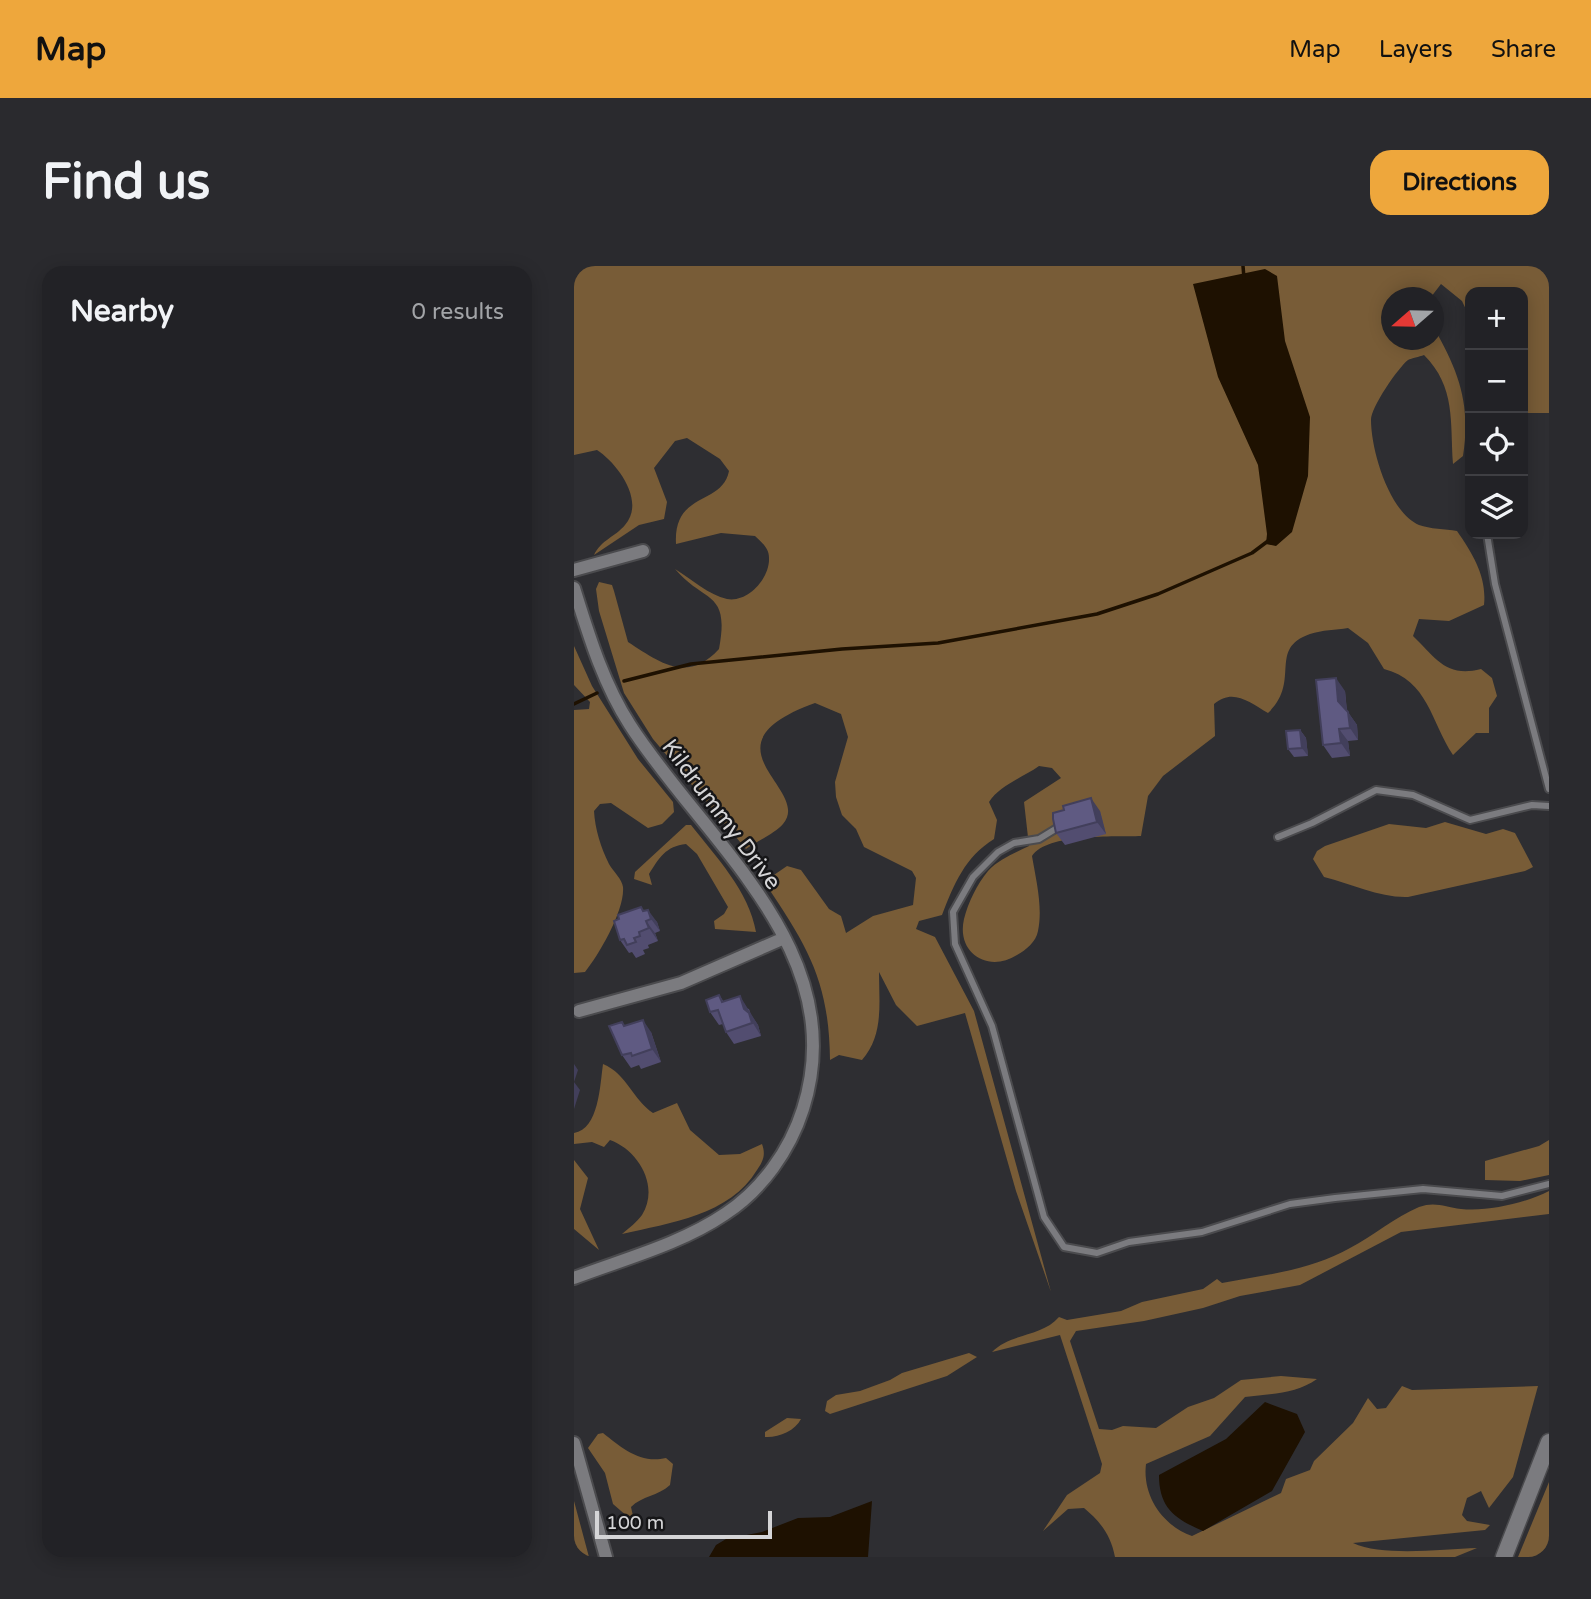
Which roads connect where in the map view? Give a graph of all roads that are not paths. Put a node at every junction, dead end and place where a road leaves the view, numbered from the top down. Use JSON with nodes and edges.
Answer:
{"nodes":[{"id":1,"x":1488,"y":539,"type":"edge"},
{"id":2,"x":643,"y":551,"type":"dead end"},
{"id":3,"x":574,"y":570,"type":"edge"},
{"id":4,"x":574,"y":588,"type":"edge"},
{"id":5,"x":1549,"y":789,"type":"edge"},
{"id":6,"x":1549,"y":806,"type":"edge"},
{"id":7,"x":1056,"y":828,"type":"edge"},
{"id":8,"x":1278,"y":837,"type":"dead end"},
{"id":9,"x":782,"y":939,"type":"junction"},
{"id":10,"x":579,"y":1011,"type":"dead end"},
{"id":11,"x":1549,"y":1184,"type":"edge"},
{"id":12,"x":574,"y":1278,"type":"edge"},
{"id":13,"x":1549,"y":1442,"type":"edge"},
{"id":14,"x":574,"y":1443,"type":"edge"},
{"id":15,"x":606,"y":1557,"type":"edge"},
{"id":16,"x":1504,"y":1557,"type":"edge"}],
"edges":[{"from":1,"to":5,"type":"lane"},
{"from":2,"to":3,"type":"street"},
{"from":4,"to":9,"type":"street","name":"Kildrummy Drive"},
{"from":6,"to":8,"type":"lane"},
{"from":7,"to":11,"type":"lane"},
{"from":9,"to":10,"type":"street"},
{"from":9,"to":12,"type":"street","name":"Kildrummy Drive"},
{"from":13,"to":16,"type":"street"},
{"from":14,"to":15,"type":"street"}]}
